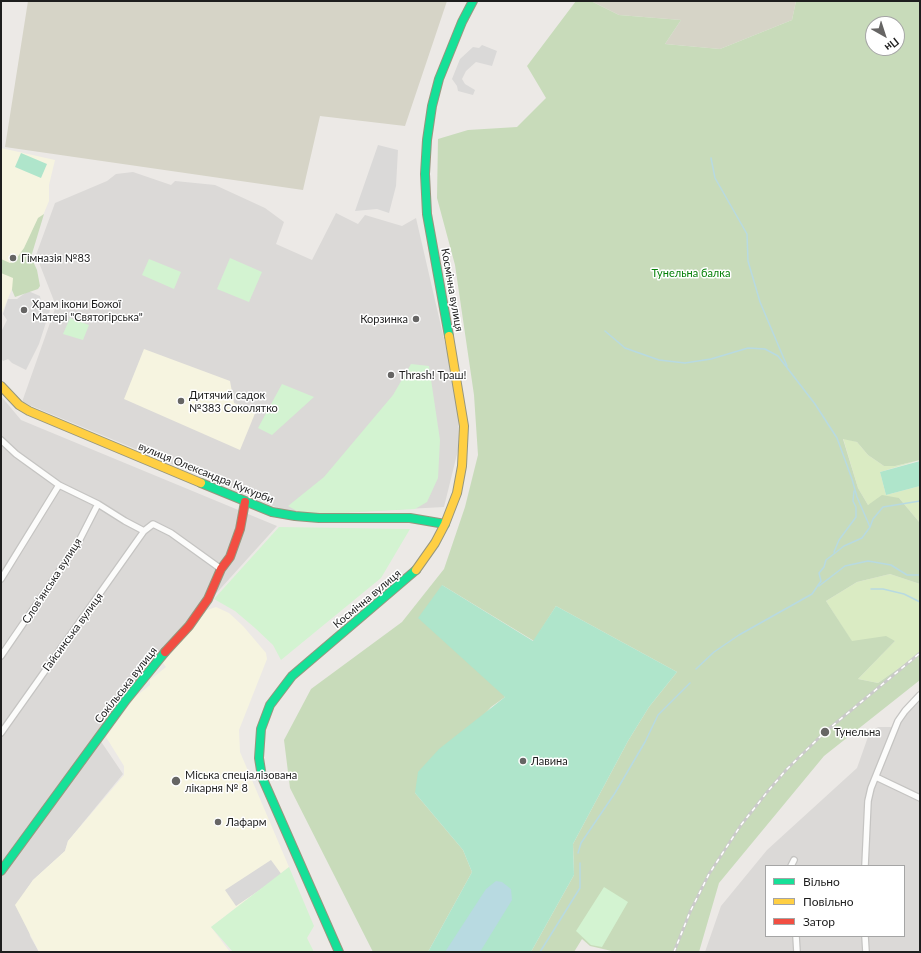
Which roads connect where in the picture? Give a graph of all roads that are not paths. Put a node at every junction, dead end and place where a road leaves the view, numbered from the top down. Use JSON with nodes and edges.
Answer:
{"nodes":[{"id":1,"x":473,"y":1,"type":"edge"},
{"id":2,"x":2,"y":390,"type":"edge"},
{"id":3,"x":1,"y":440,"type":"edge"},
{"id":4,"x":59,"y":485,"type":"junction"},
{"id":5,"x":245,"y":502,"type":"junction"},
{"id":6,"x":98,"y":504,"type":"junction"},
{"id":7,"x":445,"y":524,"type":"junction"},
{"id":8,"x":144,"y":531,"type":"junction"},
{"id":9,"x":221,"y":569,"type":"junction"},
{"id":10,"x":1,"y":579,"type":"edge"},
{"id":11,"x":1,"y":656,"type":"edge"},
{"id":12,"x":920,"y":696,"type":"edge"},
{"id":13,"x":1,"y":733,"type":"edge"},
{"id":14,"x":876,"y":777,"type":"junction"},
{"id":15,"x":920,"y":798,"type":"edge"},
{"id":16,"x":794,"y":860,"type":"dead end"},
{"id":17,"x":792,"y":865,"type":"edge"},
{"id":18,"x":865,"y":865,"type":"edge"},
{"id":19,"x":1,"y":871,"type":"edge"},
{"id":20,"x":796,"y":937,"type":"edge"},
{"id":21,"x":865,"y":937,"type":"edge"},
{"id":22,"x":339,"y":952,"type":"edge"},
{"id":23,"x":797,"y":952,"type":"edge"},
{"id":24,"x":866,"y":952,"type":"edge"}],
"edges":[{"from":1,"to":7,"type":"main road","name":"Космічна вулиця"},
{"from":2,"to":5,"type":"main road","name":"вулиця Олександра Кукурби"},
{"from":3,"to":4,"type":"street"},
{"from":4,"to":6,"type":"street"},
{"from":4,"to":10,"type":"street"},
{"from":5,"to":7,"type":"main road","name":"вулиця Олександра Кукурби"},
{"from":5,"to":9,"type":"main road","name":"Сокільська вулиця"},
{"from":6,"to":8,"type":"street"},
{"from":6,"to":11,"type":"street","name":"Словʼянська вулиця"},
{"from":7,"to":22,"type":"main road","name":"Космічна вулиця"},
{"from":8,"to":9,"type":"street"},
{"from":8,"to":13,"type":"street","name":"Гайсинська вулиця"},
{"from":9,"to":19,"type":"main road","name":"Сокільська вулиця"},
{"from":12,"to":14,"type":"street"},
{"from":14,"to":15,"type":"street"},
{"from":14,"to":18,"type":"street"},
{"from":16,"to":17,"type":"street"},
{"from":20,"to":23,"type":"street"},
{"from":21,"to":24,"type":"street"}]}
